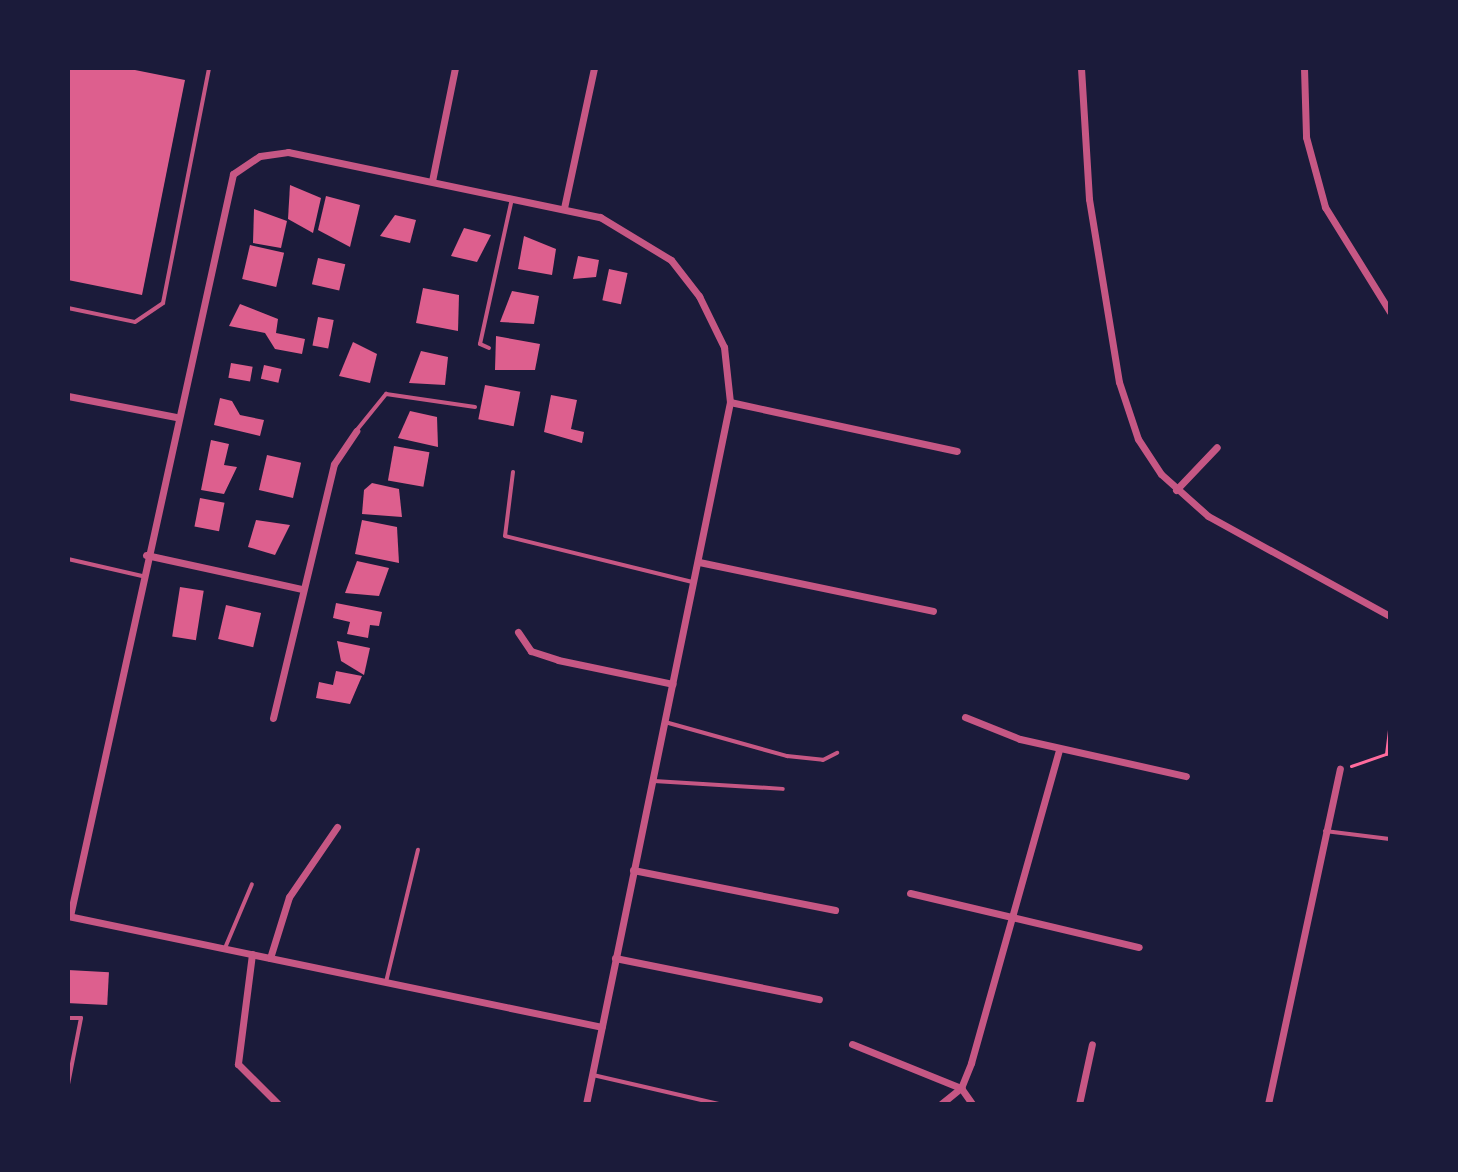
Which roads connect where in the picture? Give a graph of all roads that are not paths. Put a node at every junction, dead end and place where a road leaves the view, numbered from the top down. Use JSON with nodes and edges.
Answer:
{"nodes":[{"id":1,"x":209,"y":68,"type":"edge"},
{"id":2,"x":455,"y":68,"type":"edge"},
{"id":3,"x":594,"y":68,"type":"edge"},
{"id":4,"x":1081,"y":68,"type":"edge"},
{"id":5,"x":1304,"y":68,"type":"edge"},
{"id":6,"x":432,"y":181,"type":"junction"},
{"id":7,"x":513,"y":196,"type":"junction"},
{"id":8,"x":564,"y":208,"type":"junction"},
{"id":9,"x":68,"y":308,"type":"edge"},
{"id":10,"x":1390,"y":312,"type":"edge"},
{"id":11,"x":489,"y":348,"type":"dead end"},
{"id":12,"x":68,"y":396,"type":"edge"},
{"id":13,"x":730,"y":402,"type":"junction"},
{"id":14,"x":475,"y":407,"type":"dead end"},
{"id":15,"x":176,"y":417,"type":"junction"},
{"id":16,"x":356,"y":431,"type":"joint"},
{"id":17,"x":1217,"y":447,"type":"dead end"},
{"id":18,"x":957,"y":451,"type":"dead end"},
{"id":19,"x":513,"y":472,"type":"dead end"},
{"id":20,"x":1176,"y":490,"type":"junction"},
{"id":21,"x":146,"y":555,"type":"junction"},
{"id":22,"x":68,"y":559,"type":"edge"},
{"id":23,"x":699,"y":562,"type":"junction"},
{"id":24,"x":142,"y":576,"type":"junction"},
{"id":25,"x":694,"y":583,"type":"junction"},
{"id":26,"x":302,"y":589,"type":"junction"},
{"id":27,"x":933,"y":611,"type":"dead end"},
{"id":28,"x":1390,"y":616,"type":"edge"},
{"id":29,"x":518,"y":632,"type":"dead end"},
{"id":30,"x":673,"y":684,"type":"junction"},
{"id":31,"x":965,"y":717,"type":"dead end"},
{"id":32,"x":273,"y":718,"type":"dead end"},
{"id":33,"x":665,"y":722,"type":"junction"},
{"id":34,"x":1059,"y":749,"type":"junction"},
{"id":35,"x":837,"y":753,"type":"dead end"},
{"id":36,"x":1340,"y":769,"type":"dead end"},
{"id":37,"x":1186,"y":776,"type":"dead end"},
{"id":38,"x":652,"y":781,"type":"junction"},
{"id":39,"x":783,"y":789,"type":"dead end"},
{"id":40,"x":337,"y":827,"type":"dead end"},
{"id":41,"x":1325,"y":831,"type":"junction"},
{"id":42,"x":1390,"y":839,"type":"edge"},
{"id":43,"x":418,"y":850,"type":"dead end"},
{"id":44,"x":633,"y":870,"type":"junction"},
{"id":45,"x":252,"y":884,"type":"dead end"},
{"id":46,"x":910,"y":893,"type":"dead end"},
{"id":47,"x":835,"y":910,"type":"dead end"},
{"id":48,"x":69,"y":916,"type":"edge"},
{"id":49,"x":1013,"y":920,"type":"junction"},
{"id":50,"x":1139,"y":947,"type":"dead end"},
{"id":51,"x":225,"y":948,"type":"junction"},
{"id":52,"x":252,"y":954,"type":"junction"},
{"id":53,"x":270,"y":958,"type":"junction"},
{"id":54,"x":615,"y":958,"type":"junction"},
{"id":55,"x":386,"y":982,"type":"junction"},
{"id":56,"x":819,"y":999,"type":"dead end"},
{"id":57,"x":68,"y":1018,"type":"edge"},
{"id":58,"x":602,"y":1027,"type":"junction"},
{"id":59,"x":852,"y":1044,"type":"dead end"},
{"id":60,"x":1092,"y":1044,"type":"dead end"},
{"id":61,"x":592,"y":1075,"type":"junction"},
{"id":62,"x":68,"y":1084,"type":"edge"},
{"id":63,"x":961,"y":1088,"type":"junction"},
{"id":64,"x":278,"y":1104,"type":"edge"},
{"id":65,"x":586,"y":1104,"type":"edge"},
{"id":66,"x":719,"y":1104,"type":"edge"},
{"id":67,"x":941,"y":1104,"type":"edge"},
{"id":68,"x":972,"y":1104,"type":"edge"},
{"id":69,"x":1079,"y":1104,"type":"edge"},
{"id":70,"x":1268,"y":1104,"type":"edge"}],
"edges":[{"from":1,"to":9,"type":"lane"},
{"from":2,"to":6,"type":"street"},
{"from":3,"to":8,"type":"street"},
{"from":4,"to":20,"type":"street"},
{"from":5,"to":10,"type":"street"},
{"from":6,"to":7,"type":"street"},
{"from":6,"to":15,"type":"street"},
{"from":7,"to":8,"type":"street"},
{"from":7,"to":11,"type":"lane"},
{"from":8,"to":13,"type":"street"},
{"from":12,"to":15,"type":"street"},
{"from":13,"to":18,"type":"street"},
{"from":13,"to":23,"type":"street"},
{"from":14,"to":16,"type":"lane"},
{"from":15,"to":21,"type":"street"},
{"from":16,"to":26,"type":"street"},
{"from":17,"to":20,"type":"street"},
{"from":19,"to":25,"type":"lane"},
{"from":20,"to":28,"type":"street"},
{"from":21,"to":24,"type":"street"},
{"from":21,"to":26,"type":"street"},
{"from":22,"to":24,"type":"lane"},
{"from":23,"to":25,"type":"street"},
{"from":23,"to":27,"type":"street"},
{"from":24,"to":48,"type":"street"},
{"from":25,"to":30,"type":"street"},
{"from":26,"to":32,"type":"street"},
{"from":29,"to":30,"type":"street"},
{"from":30,"to":33,"type":"street"},
{"from":31,"to":34,"type":"street"},
{"from":33,"to":35,"type":"lane"},
{"from":33,"to":38,"type":"street"},
{"from":34,"to":37,"type":"street"},
{"from":34,"to":49,"type":"street"},
{"from":36,"to":41,"type":"street"},
{"from":38,"to":39,"type":"lane"},
{"from":38,"to":44,"type":"street"},
{"from":40,"to":53,"type":"street"},
{"from":41,"to":42,"type":"lane"},
{"from":41,"to":70,"type":"street"},
{"from":43,"to":55,"type":"lane"},
{"from":44,"to":47,"type":"street"},
{"from":44,"to":54,"type":"street"},
{"from":45,"to":51,"type":"lane"},
{"from":46,"to":49,"type":"street"},
{"from":48,"to":51,"type":"street"},
{"from":49,"to":50,"type":"street"},
{"from":49,"to":63,"type":"street"},
{"from":51,"to":52,"type":"street"},
{"from":52,"to":53,"type":"street"},
{"from":52,"to":64,"type":"street"},
{"from":53,"to":55,"type":"street"},
{"from":54,"to":56,"type":"street"},
{"from":54,"to":58,"type":"street"},
{"from":55,"to":58,"type":"street"},
{"from":57,"to":62,"type":"lane"},
{"from":58,"to":61,"type":"street"},
{"from":59,"to":63,"type":"street"},
{"from":60,"to":69,"type":"street"},
{"from":61,"to":65,"type":"street"},
{"from":61,"to":66,"type":"lane"},
{"from":63,"to":67,"type":"street"},
{"from":63,"to":68,"type":"street"}]}
